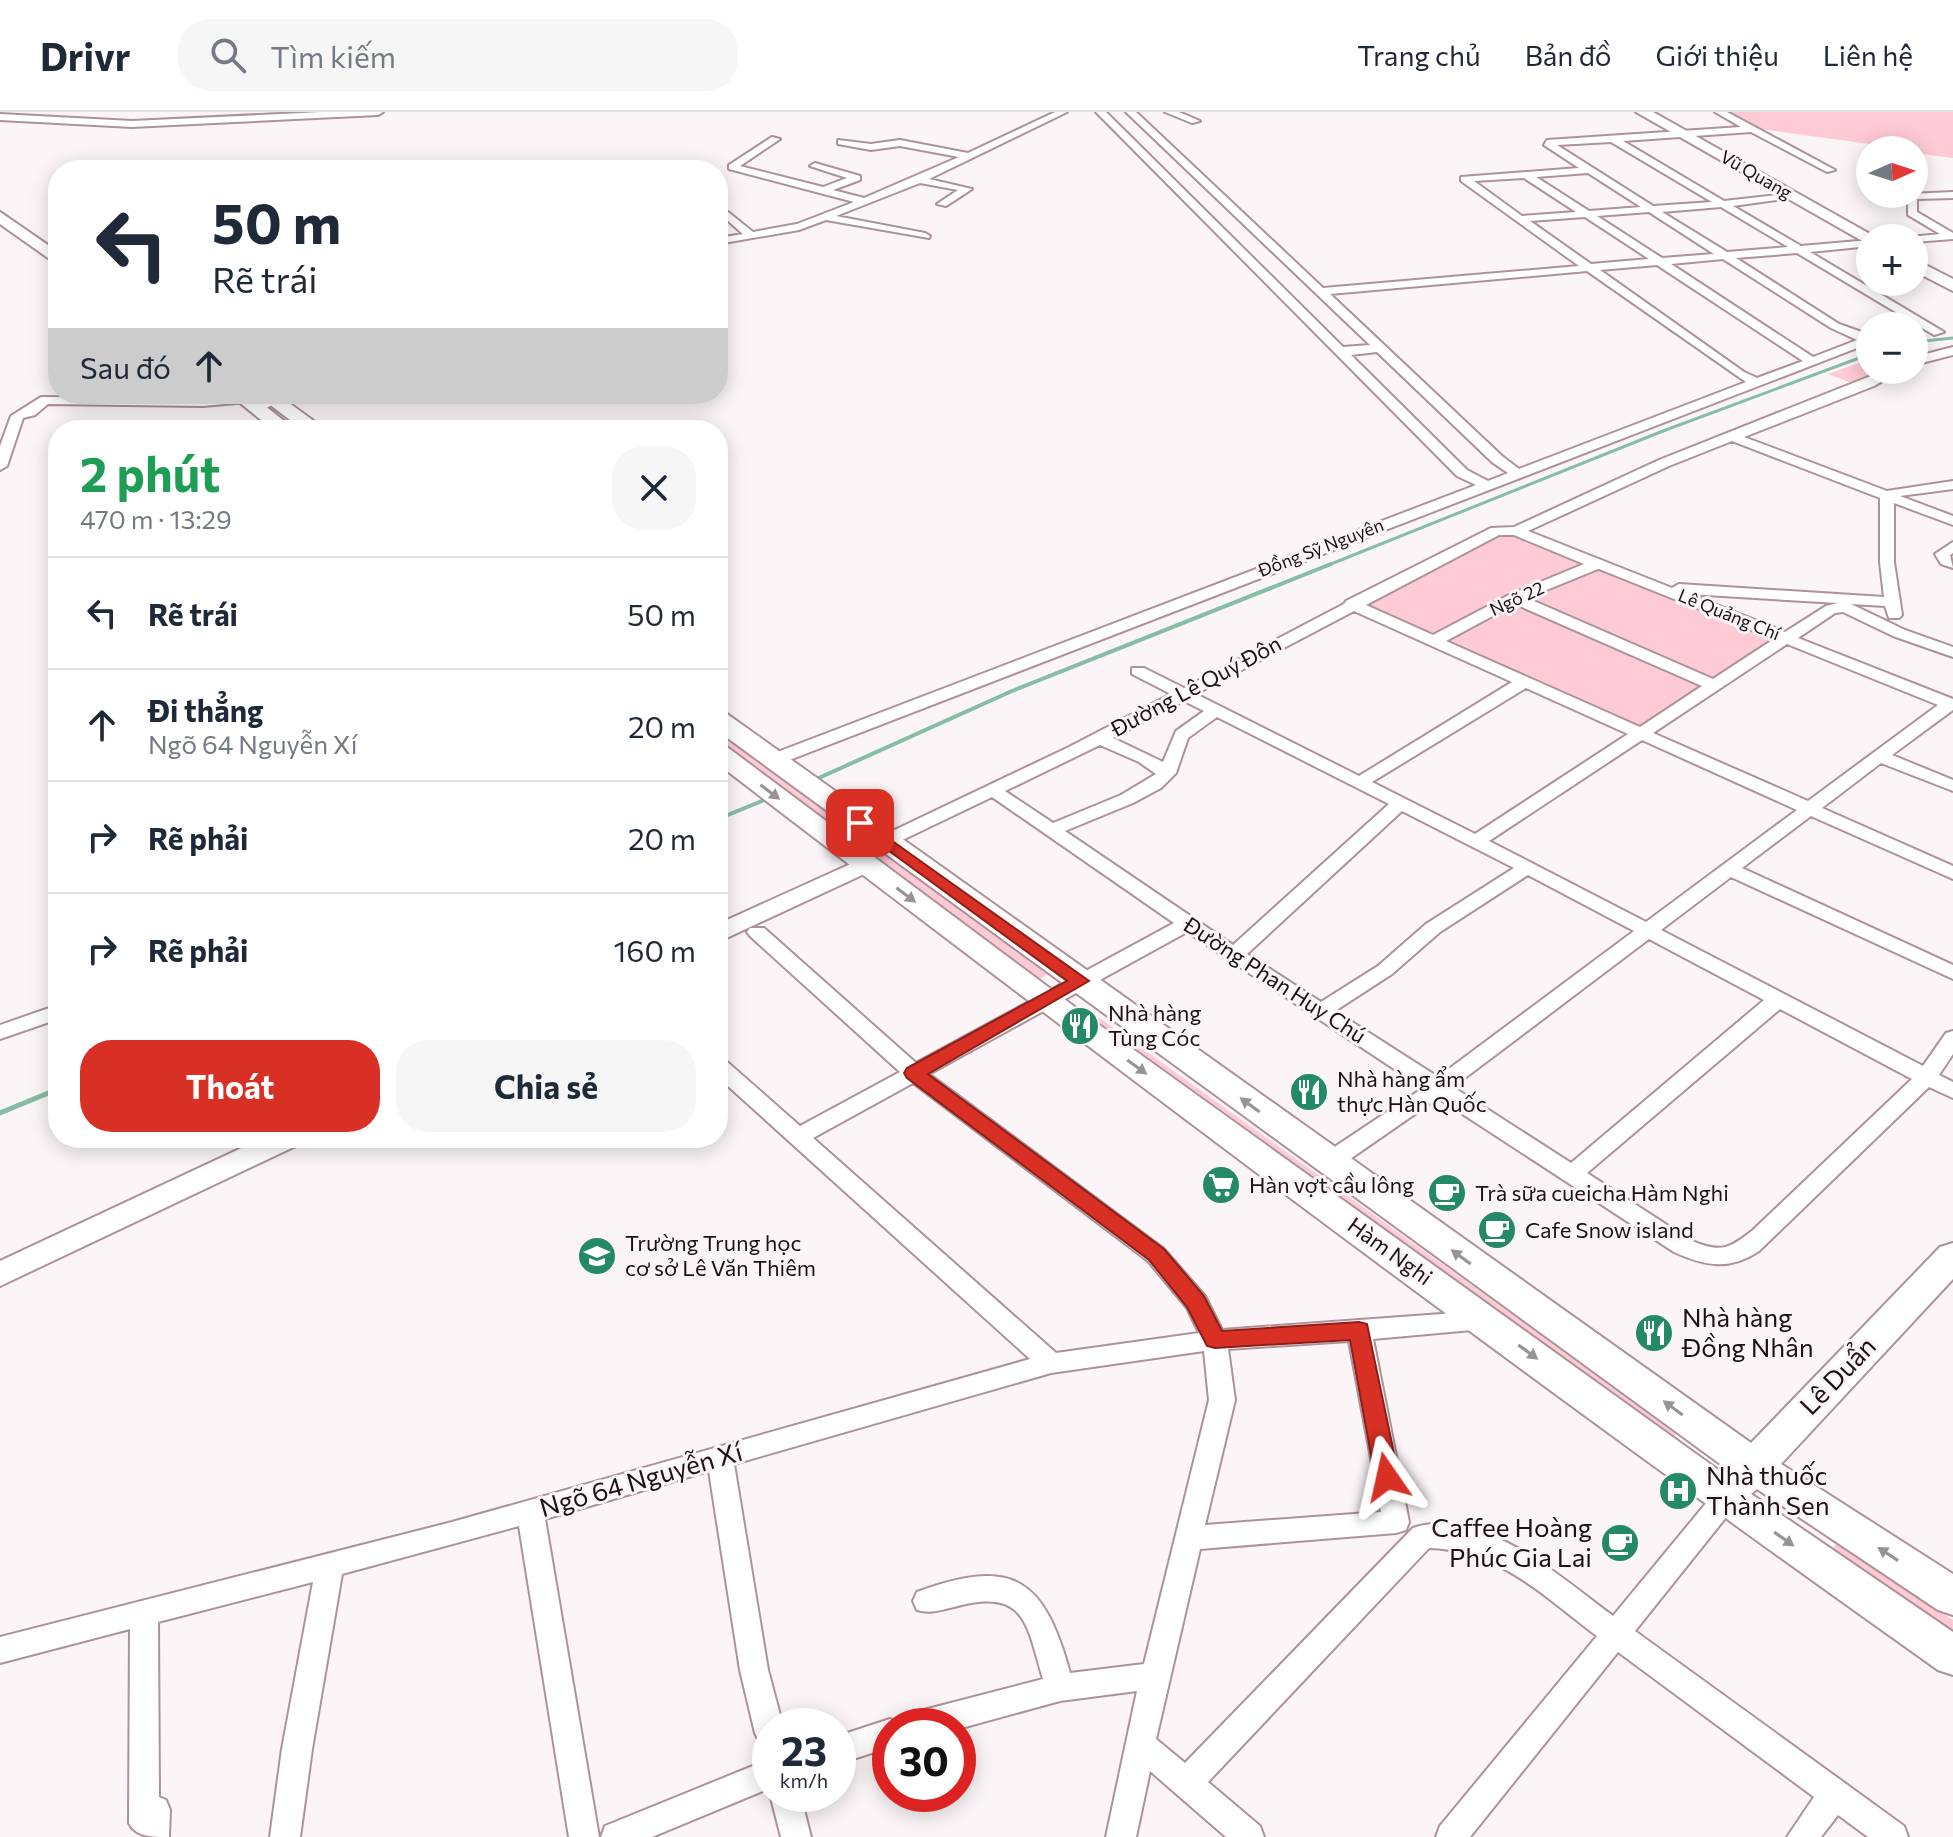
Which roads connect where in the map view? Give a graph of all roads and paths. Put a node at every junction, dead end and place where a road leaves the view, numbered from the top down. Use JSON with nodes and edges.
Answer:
{"nodes":[{"id":1,"x":378,"y":112,"type":"edge"},
{"id":2,"x":1062,"y":112,"type":"edge"},
{"id":3,"x":1101,"y":112,"type":"edge"},
{"id":4,"x":1131,"y":112,"type":"edge"},
{"id":5,"x":1170,"y":112,"type":"edge"},
{"id":6,"x":1643,"y":112,"type":"edge"},
{"id":7,"x":1720,"y":112,"type":"edge"},
{"id":8,"x":0,"y":117,"type":"edge"},
{"id":9,"x":1195,"y":121,"type":"dead end"},
{"id":10,"x":1752,"y":129,"type":"junction"},
{"id":11,"x":1680,"y":133,"type":"junction"},
{"id":12,"x":1612,"y":138,"type":"junction"},
{"id":13,"x":775,"y":139,"type":"dead end"},
{"id":14,"x":841,"y":142,"type":"dead end"},
{"id":15,"x":968,"y":156,"type":"junction"},
{"id":16,"x":815,"y":166,"type":"dead end"},
{"id":17,"x":1589,"y":170,"type":"junction"},
{"id":18,"x":1830,"y":170,"type":"dead end"},
{"id":19,"x":1524,"y":173,"type":"junction"},
{"id":20,"x":919,"y":180,"type":"junction"},
{"id":21,"x":825,"y":190,"type":"junction"},
{"id":22,"x":1791,"y":195,"type":"junction"},
{"id":23,"x":1953,"y":195,"type":"edge"},
{"id":24,"x":0,"y":200,"type":"edge"},
{"id":25,"x":863,"y":201,"type":"junction"},
{"id":26,"x":942,"y":204,"type":"dead end"},
{"id":27,"x":1722,"y":204,"type":"junction"},
{"id":28,"x":1654,"y":210,"type":"junction"},
{"id":29,"x":1584,"y":213,"type":"junction"},
{"id":30,"x":728,"y":216,"type":"edge"},
{"id":31,"x":0,"y":217,"type":"edge"},
{"id":32,"x":825,"y":217,"type":"junction"},
{"id":33,"x":1519,"y":219,"type":"junction"},
{"id":34,"x":1856,"y":233,"type":"edge"},
{"id":35,"x":48,"y":235,"type":"edge"},
{"id":36,"x":925,"y":236,"type":"dead end"},
{"id":37,"x":1952,"y":236,"type":"edge"},
{"id":38,"x":753,"y":237,"type":"junction"},
{"id":39,"x":1928,"y":238,"type":"edge"},
{"id":40,"x":728,"y":240,"type":"edge"},
{"id":41,"x":1856,"y":243,"type":"edge"},
{"id":42,"x":1802,"y":251,"type":"junction"},
{"id":43,"x":48,"y":253,"type":"edge"},
{"id":44,"x":1730,"y":257,"type":"junction"},
{"id":45,"x":1664,"y":262,"type":"junction"},
{"id":46,"x":1588,"y":268,"type":"junction"},
{"id":47,"x":1928,"y":272,"type":"edge"},
{"id":48,"x":1953,"y":286,"type":"edge"},
{"id":49,"x":1318,"y":292,"type":"junction"},
{"id":50,"x":1953,"y":331,"type":"edge"},
{"id":51,"x":1938,"y":332,"type":"junction"},
{"id":52,"x":1928,"y":333,"type":"edge"},
{"id":53,"x":1856,"y":334,"type":"edge"},
{"id":54,"x":1856,"y":344,"type":"edge"},
{"id":55,"x":1359,"y":350,"type":"junction"},
{"id":56,"x":1953,"y":351,"type":"edge"},
{"id":57,"x":1928,"y":357,"type":"edge"},
{"id":58,"x":1813,"y":362,"type":"junction"},
{"id":59,"x":1758,"y":383,"type":"junction"},
{"id":60,"x":1867,"y":384,"type":"edge"},
{"id":61,"x":48,"y":400,"type":"edge"},
{"id":62,"x":272,"y":404,"type":"edge"},
{"id":63,"x":299,"y":420,"type":"edge"},
{"id":64,"x":1730,"y":436,"type":"junction"},
{"id":65,"x":1,"y":459,"type":"edge"},
{"id":66,"x":1516,"y":473,"type":"junction"},
{"id":67,"x":1486,"y":485,"type":"junction"},
{"id":68,"x":1953,"y":485,"type":"edge"},
{"id":69,"x":1887,"y":496,"type":"junction"},
{"id":70,"x":1953,"y":521,"type":"edge"},
{"id":71,"x":1510,"y":532,"type":"junction"},
{"id":72,"x":1953,"y":546,"type":"edge"},
{"id":73,"x":1587,"y":559,"type":"junction"},
{"id":74,"x":1953,"y":564,"type":"edge"},
{"id":75,"x":1661,"y":588,"type":"junction"},
{"id":76,"x":1514,"y":598,"type":"junction"},
{"id":77,"x":1891,"y":602,"type":"junction"},
{"id":78,"x":1351,"y":604,"type":"junction"},
{"id":79,"x":1899,"y":633,"type":"junction"},
{"id":80,"x":1787,"y":638,"type":"junction"},
{"id":81,"x":1434,"y":641,"type":"junction"},
{"id":82,"x":1953,"y":652,"type":"edge"},
{"id":83,"x":1138,"y":671,"type":"dead end"},
{"id":84,"x":1524,"y":682,"type":"junction"},
{"id":85,"x":1714,"y":685,"type":"junction"},
{"id":86,"x":1181,"y":694,"type":"junction"},
{"id":87,"x":1951,"y":704,"type":"edge"},
{"id":88,"x":1216,"y":711,"type":"junction"},
{"id":89,"x":728,"y":726,"type":"edge"},
{"id":90,"x":1640,"y":733,"type":"junction"},
{"id":91,"x":1099,"y":738,"type":"junction"},
{"id":92,"x":1878,"y":756,"type":"junction"},
{"id":93,"x":728,"y":759,"type":"edge"},
{"id":94,"x":783,"y":767,"type":"junction"},
{"id":95,"x":1167,"y":773,"type":"junction"},
{"id":96,"x":1359,"y":783,"type":"junction"},
{"id":97,"x":1953,"y":786,"type":"edge"},
{"id":98,"x":994,"y":791,"type":"junction"},
{"id":99,"x":1401,"y":803,"type":"junction"},
{"id":100,"x":1807,"y":809,"type":"junction"},
{"id":101,"x":1052,"y":830,"type":"junction"},
{"id":102,"x":1476,"y":841,"type":"junction"},
{"id":103,"x":876,"y":853,"type":"junction"},
{"id":104,"x":1528,"y":867,"type":"junction"},
{"id":105,"x":1728,"y":869,"type":"junction"},
{"id":106,"x":1953,"y":873,"type":"edge"},
{"id":107,"x":1188,"y":923,"type":"junction"},
{"id":108,"x":728,"y":929,"type":"edge"},
{"id":109,"x":1647,"y":929,"type":"junction"},
{"id":110,"x":757,"y":932,"type":"dead end"},
{"id":111,"x":1235,"y":954,"type":"junction"},
{"id":112,"x":1953,"y":973,"type":"edge"},
{"id":113,"x":1079,"y":981,"type":"junction"},
{"id":114,"x":1780,"y":998,"type":"junction"},
{"id":115,"x":1046,"y":1001,"type":"junction"},
{"id":116,"x":1321,"y":1011,"type":"junction"},
{"id":117,"x":48,"y":1015,"type":"edge"},
{"id":118,"x":0,"y":1032,"type":"edge"},
{"id":119,"x":1953,"y":1038,"type":"edge"},
{"id":120,"x":914,"y":1073,"type":"junction"},
{"id":121,"x":728,"y":1074,"type":"edge"},
{"id":122,"x":1926,"y":1078,"type":"junction"},
{"id":123,"x":1439,"y":1087,"type":"junction"},
{"id":124,"x":1953,"y":1091,"type":"edge"},
{"id":125,"x":797,"y":1137,"type":"junction"},
{"id":126,"x":267,"y":1148,"type":"edge"},
{"id":127,"x":1329,"y":1162,"type":"junction"},
{"id":128,"x":1572,"y":1174,"type":"junction"},
{"id":129,"x":1953,"y":1256,"type":"edge"},
{"id":130,"x":0,"y":1274,"type":"edge"},
{"id":131,"x":1484,"y":1320,"type":"junction"},
{"id":132,"x":1359,"y":1330,"type":"junction"},
{"id":133,"x":1215,"y":1340,"type":"junction"},
{"id":134,"x":1051,"y":1363,"type":"junction"},
{"id":135,"x":720,"y":1457,"type":"junction"},
{"id":136,"x":1753,"y":1466,"type":"junction"},
{"id":137,"x":1726,"y":1498,"type":"junction"},
{"id":138,"x":530,"y":1512,"type":"junction"},
{"id":139,"x":1189,"y":1538,"type":"junction"},
{"id":140,"x":330,"y":1565,"type":"junction"},
{"id":141,"x":1953,"y":1597,"type":"edge"},
{"id":142,"x":927,"y":1601,"type":"dead end"},
{"id":143,"x":144,"y":1613,"type":"junction"},
{"id":144,"x":1617,"y":1632,"type":"junction"},
{"id":145,"x":0,"y":1650,"type":"edge"},
{"id":146,"x":1953,"y":1656,"type":"edge"},
{"id":147,"x":1155,"y":1676,"type":"junction"},
{"id":148,"x":1060,"y":1688,"type":"junction"},
{"id":149,"x":764,"y":1708,"type":"edge"},
{"id":150,"x":976,"y":1710,"type":"edge"},
{"id":151,"x":1140,"y":1744,"type":"junction"},
{"id":152,"x":752,"y":1780,"type":"edge"},
{"id":153,"x":1187,"y":1783,"type":"junction"},
{"id":154,"x":1835,"y":1794,"type":"junction"},
{"id":155,"x":790,"y":1812,"type":"edge"},
{"id":156,"x":154,"y":1837,"type":"edge"},
{"id":157,"x":285,"y":1837,"type":"edge"},
{"id":158,"x":584,"y":1837,"type":"edge"},
{"id":159,"x":616,"y":1837,"type":"edge"},
{"id":160,"x":796,"y":1837,"type":"edge"},
{"id":161,"x":1121,"y":1837,"type":"edge"},
{"id":162,"x":1249,"y":1837,"type":"edge"},
{"id":163,"x":1451,"y":1837,"type":"edge"},
{"id":164,"x":1802,"y":1837,"type":"edge"},
{"id":165,"x":1893,"y":1837,"type":"edge"}],
"edges":[{"from":1,"to":8,"type":"street"},
{"from":2,"to":15,"type":"street"},
{"from":3,"to":55,"type":"street"},
{"from":4,"to":49,"type":"street"},
{"from":5,"to":9,"type":"street"},
{"from":6,"to":11,"type":"main road","name":"Vũ Quang"},
{"from":7,"to":10,"type":"street"},
{"from":10,"to":11,"type":"street"},
{"from":10,"to":18,"type":"street"},
{"from":11,"to":12,"type":"street"},
{"from":11,"to":22,"type":"main road","name":"Vũ Quang"},
{"from":12,"to":17,"type":"street"},
{"from":12,"to":27,"type":"street"},
{"from":13,"to":21,"type":"street"},
{"from":14,"to":15,"type":"street"},
{"from":15,"to":20,"type":"street"},
{"from":16,"to":21,"type":"street"},
{"from":17,"to":19,"type":"street"},
{"from":17,"to":28,"type":"street"},
{"from":19,"to":29,"type":"street"},
{"from":19,"to":33,"type":"street"},
{"from":20,"to":25,"type":"street"},
{"from":20,"to":26,"type":"street"},
{"from":21,"to":25,"type":"street"},
{"from":22,"to":27,"type":"street"},
{"from":22,"to":34,"type":"main road","name":"Vũ Quang"},
{"from":23,"to":37,"type":"street"},
{"from":24,"to":35,"type":"main road"},
{"from":25,"to":32,"type":"street"},
{"from":27,"to":28,"type":"street"},
{"from":27,"to":42,"type":"street"},
{"from":28,"to":29,"type":"street"},
{"from":28,"to":44,"type":"street"},
{"from":29,"to":33,"type":"street"},
{"from":29,"to":45,"type":"street"},
{"from":30,"to":38,"type":"street"},
{"from":31,"to":43,"type":"main road"},
{"from":32,"to":36,"type":"street"},
{"from":32,"to":38,"type":"street"},
{"from":33,"to":46,"type":"street"},
{"from":37,"to":39,"type":"street"},
{"from":38,"to":40,"type":"street"},
{"from":41,"to":42,"type":"street"},
{"from":42,"to":44,"type":"street"},
{"from":42,"to":51,"type":"street"},
{"from":44,"to":45,"type":"street"},
{"from":44,"to":53,"type":"street"},
{"from":45,"to":46,"type":"street"},
{"from":45,"to":58,"type":"street"},
{"from":46,"to":49,"type":"street"},
{"from":46,"to":59,"type":"street"},
{"from":47,"to":48,"type":"main road"},
{"from":49,"to":55,"type":"street"},
{"from":50,"to":51,"type":"street"},
{"from":51,"to":52,"type":"street"},
{"from":54,"to":58,"type":"street","name":"Đồng Sỹ Nguyên"},
{"from":55,"to":66,"type":"street"},
{"from":55,"to":67,"type":"street"},
{"from":56,"to":57,"type":"street"},
{"from":58,"to":59,"type":"street","name":"Đồng Sỹ Nguyên"},
{"from":59,"to":66,"type":"street","name":"Đồng Sỹ Nguyên"},
{"from":60,"to":64,"type":"street","name":"Đường Lê Quý Đôn"},
{"from":61,"to":65,"type":"street"},
{"from":62,"to":63,"type":"main road"},
{"from":64,"to":69,"type":"street"},
{"from":64,"to":71,"type":"street","name":"Đường Lê Quý Đôn"},
{"from":66,"to":67,"type":"street","name":"Đồng Sỹ Nguyên"},
{"from":67,"to":94,"type":"street","name":"Đồng Sỹ Nguyên"},
{"from":68,"to":69,"type":"street"},
{"from":69,"to":70,"type":"street"},
{"from":69,"to":77,"type":"street"},
{"from":71,"to":73,"type":"street","name":"Lê Quảng Chí"},
{"from":71,"to":78,"type":"street","name":"Đường Lê Quý Đôn"},
{"from":72,"to":74,"type":"street"},
{"from":73,"to":75,"type":"street","name":"Lê Quảng Chí"},
{"from":73,"to":76,"type":"street","name":"Ngõ 22"},
{"from":75,"to":77,"type":"street"},
{"from":75,"to":80,"type":"street","name":"Lê Quảng Chí"},
{"from":76,"to":81,"type":"street","name":"Ngõ 22"},
{"from":76,"to":85,"type":"street"},
{"from":77,"to":79,"type":"street"},
{"from":78,"to":81,"type":"street"},
{"from":78,"to":86,"type":"street","name":"Đường Lê Quý Đôn"},
{"from":79,"to":80,"type":"street"},
{"from":79,"to":82,"type":"street"},
{"from":80,"to":85,"type":"street"},
{"from":80,"to":87,"type":"street","name":"Lê Quảng Chí"},
{"from":81,"to":84,"type":"street"},
{"from":83,"to":86,"type":"street"},
{"from":84,"to":90,"type":"street"},
{"from":84,"to":96,"type":"street"},
{"from":85,"to":90,"type":"street"},
{"from":86,"to":88,"type":"street"},
{"from":86,"to":91,"type":"street","name":"Đường Lê Quý Đôn"},
{"from":87,"to":92,"type":"street"},
{"from":88,"to":95,"type":"street"},
{"from":88,"to":96,"type":"street"},
{"from":89,"to":94,"type":"main road","name":"Hàm Nghi"},
{"from":90,"to":100,"type":"street"},
{"from":90,"to":102,"type":"street"},
{"from":91,"to":95,"type":"street"},
{"from":91,"to":98,"type":"street","name":"Đường Lê Quý Đôn"},
{"from":92,"to":97,"type":"street"},
{"from":92,"to":100,"type":"street"},
{"from":93,"to":103,"type":"main road","name":"Hàm Nghi","one_way":true},
{"from":94,"to":103,"type":"main road","name":"Hàm Nghi"},
{"from":95,"to":101,"type":"street"},
{"from":96,"to":99,"type":"street"},
{"from":98,"to":101,"type":"street","name":"Đường Phan Huy Chú"},
{"from":98,"to":103,"type":"street","name":"Đường Lê Quý Đôn"},
{"from":99,"to":102,"type":"street"},
{"from":99,"to":111,"type":"street"},
{"from":100,"to":105,"type":"street"},
{"from":100,"to":106,"type":"street"},
{"from":101,"to":107,"type":"street","name":"Đường Phan Huy Chú"},
{"from":102,"to":104,"type":"street"},
{"from":103,"to":108,"type":"street"},
{"from":103,"to":113,"type":"main road","name":"Hàm Nghi"},
{"from":103,"to":115,"type":"main road","name":"Hàm Nghi","one_way":true},
{"from":104,"to":109,"type":"street"},
{"from":104,"to":116,"type":"street"},
{"from":105,"to":109,"type":"street"},
{"from":105,"to":112,"type":"street"},
{"from":107,"to":111,"type":"street","name":"Đường Phan Huy Chú"},
{"from":107,"to":113,"type":"street"},
{"from":109,"to":114,"type":"street"},
{"from":109,"to":123,"type":"street"},
{"from":110,"to":120,"type":"street"},
{"from":111,"to":116,"type":"street","name":"Đường Phan Huy Chú"},
{"from":113,"to":115,"type":"street"},
{"from":127,"to":113,"type":"main road","name":"Hàm Nghi","one_way":true},
{"from":114,"to":122,"type":"street"},
{"from":114,"to":128,"type":"street"},
{"from":115,"to":120,"type":"street"},
{"from":115,"to":131,"type":"main road","name":"Hàm Nghi","one_way":true},
{"from":116,"to":123,"type":"street","name":"Đường Phan Huy Chú"},
{"from":117,"to":118,"type":"street"},
{"from":119,"to":122,"type":"street"},
{"from":120,"to":125,"type":"street"},
{"from":120,"to":133,"type":"street"},
{"from":121,"to":125,"type":"street"},
{"from":122,"to":124,"type":"street"},
{"from":122,"to":128,"type":"street","name":"Đường Phan Huy Chú"},
{"from":123,"to":127,"type":"street"},
{"from":123,"to":128,"type":"street","name":"Đường Phan Huy Chú"},
{"from":125,"to":134,"type":"street"},
{"from":126,"to":130,"type":"street"},
{"from":136,"to":127,"type":"main road","name":"Hàm Nghi","one_way":true},
{"from":129,"to":136,"type":"main road","name":"Lê Duẩn"},
{"from":131,"to":132,"type":"street","name":"Ngõ 64 Nguyễn Xí"},
{"from":131,"to":137,"type":"main road","name":"Hàm Nghi","one_way":true},
{"from":132,"to":133,"type":"street","name":"Ngõ 64 Nguyễn Xí"},
{"from":132,"to":139,"type":"street"},
{"from":133,"to":134,"type":"street","name":"Ngõ 64 Nguyễn Xí"},
{"from":133,"to":139,"type":"street"},
{"from":134,"to":135,"type":"street","name":"Ngõ 64 Nguyễn Xí"},
{"from":135,"to":138,"type":"street","name":"Ngõ 64 Nguyễn Xí"},
{"from":135,"to":149,"type":"street"},
{"from":136,"to":137,"type":"main road","name":"Lê Duẩn"},
{"from":141,"to":136,"type":"main road","name":"Hàm Nghi","one_way":true},
{"from":137,"to":144,"type":"street"},
{"from":137,"to":146,"type":"main road","name":"Hàm Nghi","one_way":true},
{"from":138,"to":140,"type":"street","name":"Ngõ 64 Nguyễn Xí"},
{"from":138,"to":158,"type":"street"},
{"from":139,"to":147,"type":"street"},
{"from":140,"to":143,"type":"street","name":"Ngõ 64 Nguyễn Xí"},
{"from":140,"to":157,"type":"street"},
{"from":142,"to":148,"type":"street"},
{"from":143,"to":145,"type":"street","name":"Ngõ 64 Nguyễn Xí"},
{"from":143,"to":156,"type":"street"},
{"from":144,"to":153,"type":"street"},
{"from":144,"to":154,"type":"street"},
{"from":144,"to":163,"type":"street"},
{"from":147,"to":148,"type":"street"},
{"from":147,"to":151,"type":"street"},
{"from":148,"to":150,"type":"street"},
{"from":151,"to":153,"type":"street"},
{"from":151,"to":161,"type":"street"},
{"from":152,"to":159,"type":"street"},
{"from":153,"to":162,"type":"street"},
{"from":154,"to":164,"type":"street"},
{"from":154,"to":165,"type":"street"},
{"from":155,"to":160,"type":"street"}]}
